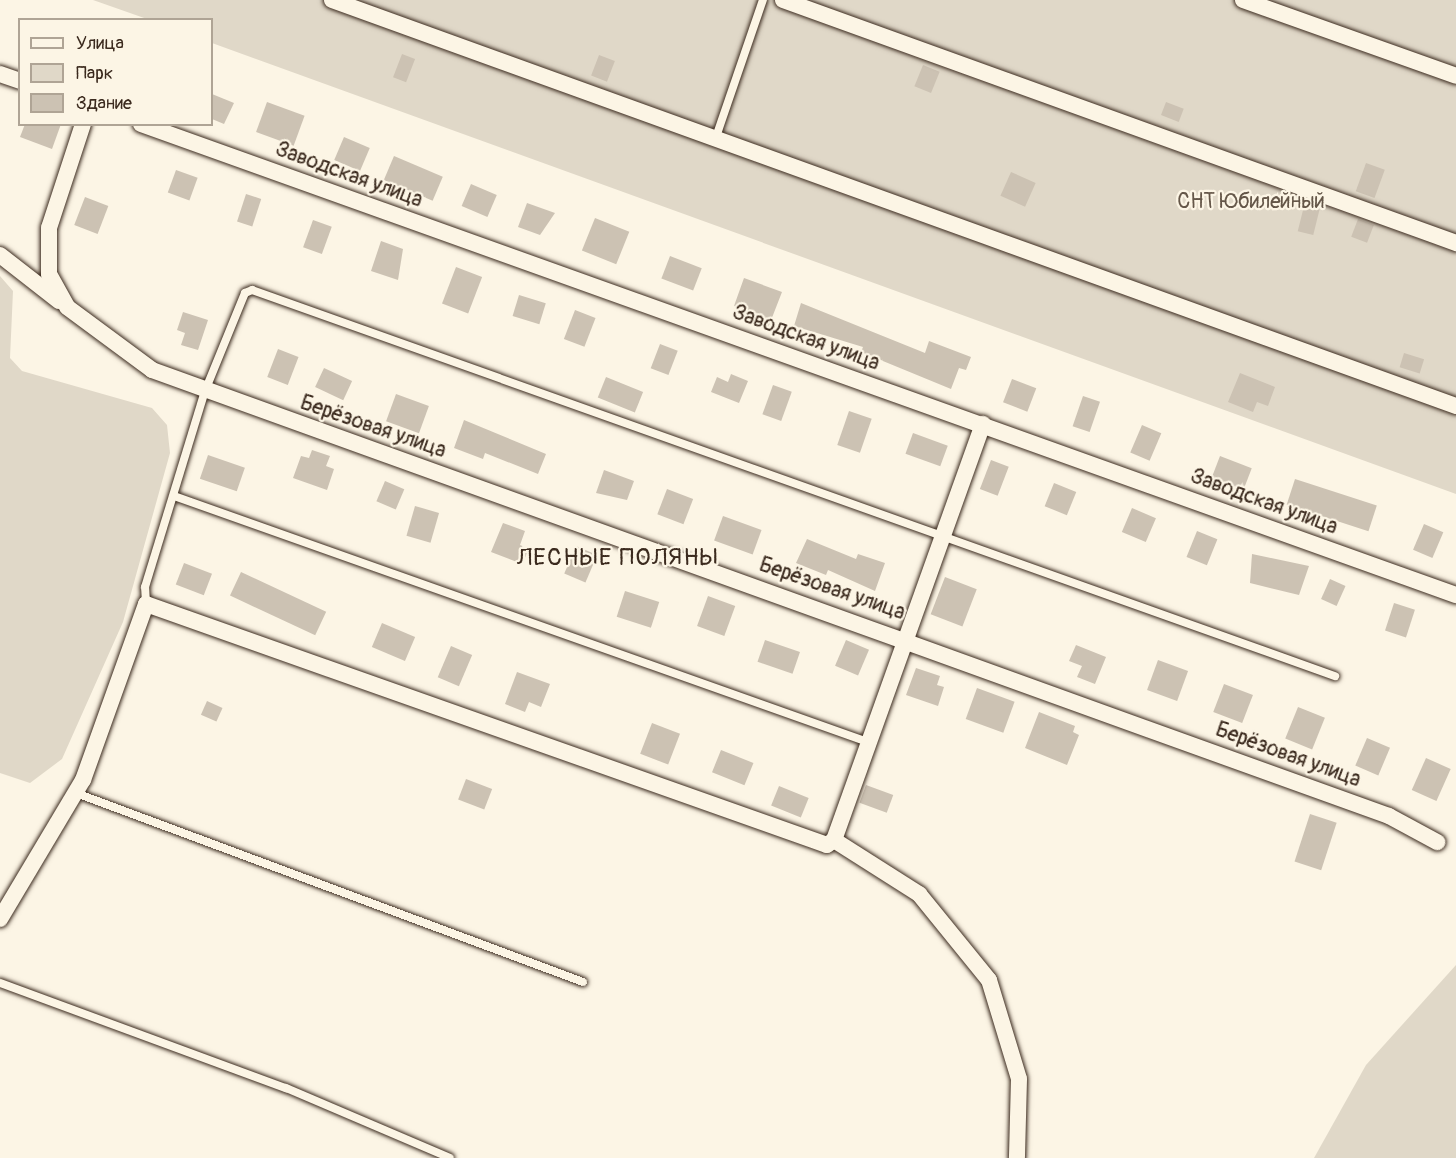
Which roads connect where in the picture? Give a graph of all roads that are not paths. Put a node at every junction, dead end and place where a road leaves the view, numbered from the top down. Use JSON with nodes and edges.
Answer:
{"nodes":[{"id":1,"x":332,"y":0,"type":"edge"},
{"id":2,"x":763,"y":0,"type":"edge"},
{"id":3,"x":783,"y":0,"type":"edge"},
{"id":4,"x":1243,"y":0,"type":"edge"},
{"id":5,"x":0,"y":74,"type":"edge"},
{"id":6,"x":1456,"y":76,"type":"edge"},
{"id":7,"x":18,"y":80,"type":"edge"},
{"id":8,"x":82,"y":126,"type":"edge"},
{"id":9,"x":147,"y":126,"type":"edge"},
{"id":10,"x":716,"y":137,"type":"junction"},
{"id":11,"x":1456,"y":243,"type":"edge"},
{"id":12,"x":0,"y":255,"type":"edge"},
{"id":13,"x":67,"y":308,"type":"junction"},
{"id":14,"x":206,"y":391,"type":"junction"},
{"id":15,"x":1456,"y":406,"type":"edge"},
{"id":16,"x":982,"y":424,"type":"junction"},
{"id":17,"x":174,"y":496,"type":"junction"},
{"id":18,"x":944,"y":533,"type":"junction"},
{"id":19,"x":1456,"y":595,"type":"edge"},
{"id":20,"x":146,"y":604,"type":"junction"},
{"id":21,"x":905,"y":639,"type":"junction"},
{"id":22,"x":1335,"y":676,"type":"dead end"},
{"id":23,"x":868,"y":742,"type":"junction"},
{"id":24,"x":76,"y":793,"type":"junction"},
{"id":25,"x":834,"y":840,"type":"junction"},
{"id":26,"x":1437,"y":842,"type":"dead end"},
{"id":27,"x":0,"y":919,"type":"edge"},
{"id":28,"x":583,"y":982,"type":"dead end"},
{"id":29,"x":0,"y":983,"type":"edge"},
{"id":30,"x":450,"y":1158,"type":"edge"},
{"id":31,"x":1017,"y":1158,"type":"edge"}],
"edges":[{"from":1,"to":10,"type":"street"},
{"from":2,"to":10,"type":"lane"},
{"from":3,"to":11,"type":"street"},
{"from":4,"to":6,"type":"street"},
{"from":5,"to":7,"type":"street"},
{"from":8,"to":13,"type":"street"},
{"from":9,"to":16,"type":"street","name":"Заводская улица"},
{"from":10,"to":15,"type":"street"},
{"from":12,"to":13,"type":"street","name":"Берёзовая улица"},
{"from":13,"to":14,"type":"street","name":"Берёзовая улица"},
{"from":14,"to":17,"type":"lane"},
{"from":14,"to":18,"type":"lane"},
{"from":14,"to":21,"type":"street","name":"Берёзовая улица"},
{"from":16,"to":18,"type":"street"},
{"from":16,"to":19,"type":"street","name":"Заводская улица"},
{"from":17,"to":20,"type":"lane"},
{"from":17,"to":23,"type":"lane"},
{"from":18,"to":21,"type":"street"},
{"from":18,"to":22,"type":"lane"},
{"from":20,"to":24,"type":"street"},
{"from":20,"to":25,"type":"street"},
{"from":21,"to":23,"type":"street"},
{"from":21,"to":26,"type":"street","name":"Берёзовая улица"},
{"from":23,"to":25,"type":"street"},
{"from":24,"to":27,"type":"street"},
{"from":24,"to":28,"type":"lane"},
{"from":25,"to":31,"type":"street"},
{"from":29,"to":30,"type":"lane"}]}
